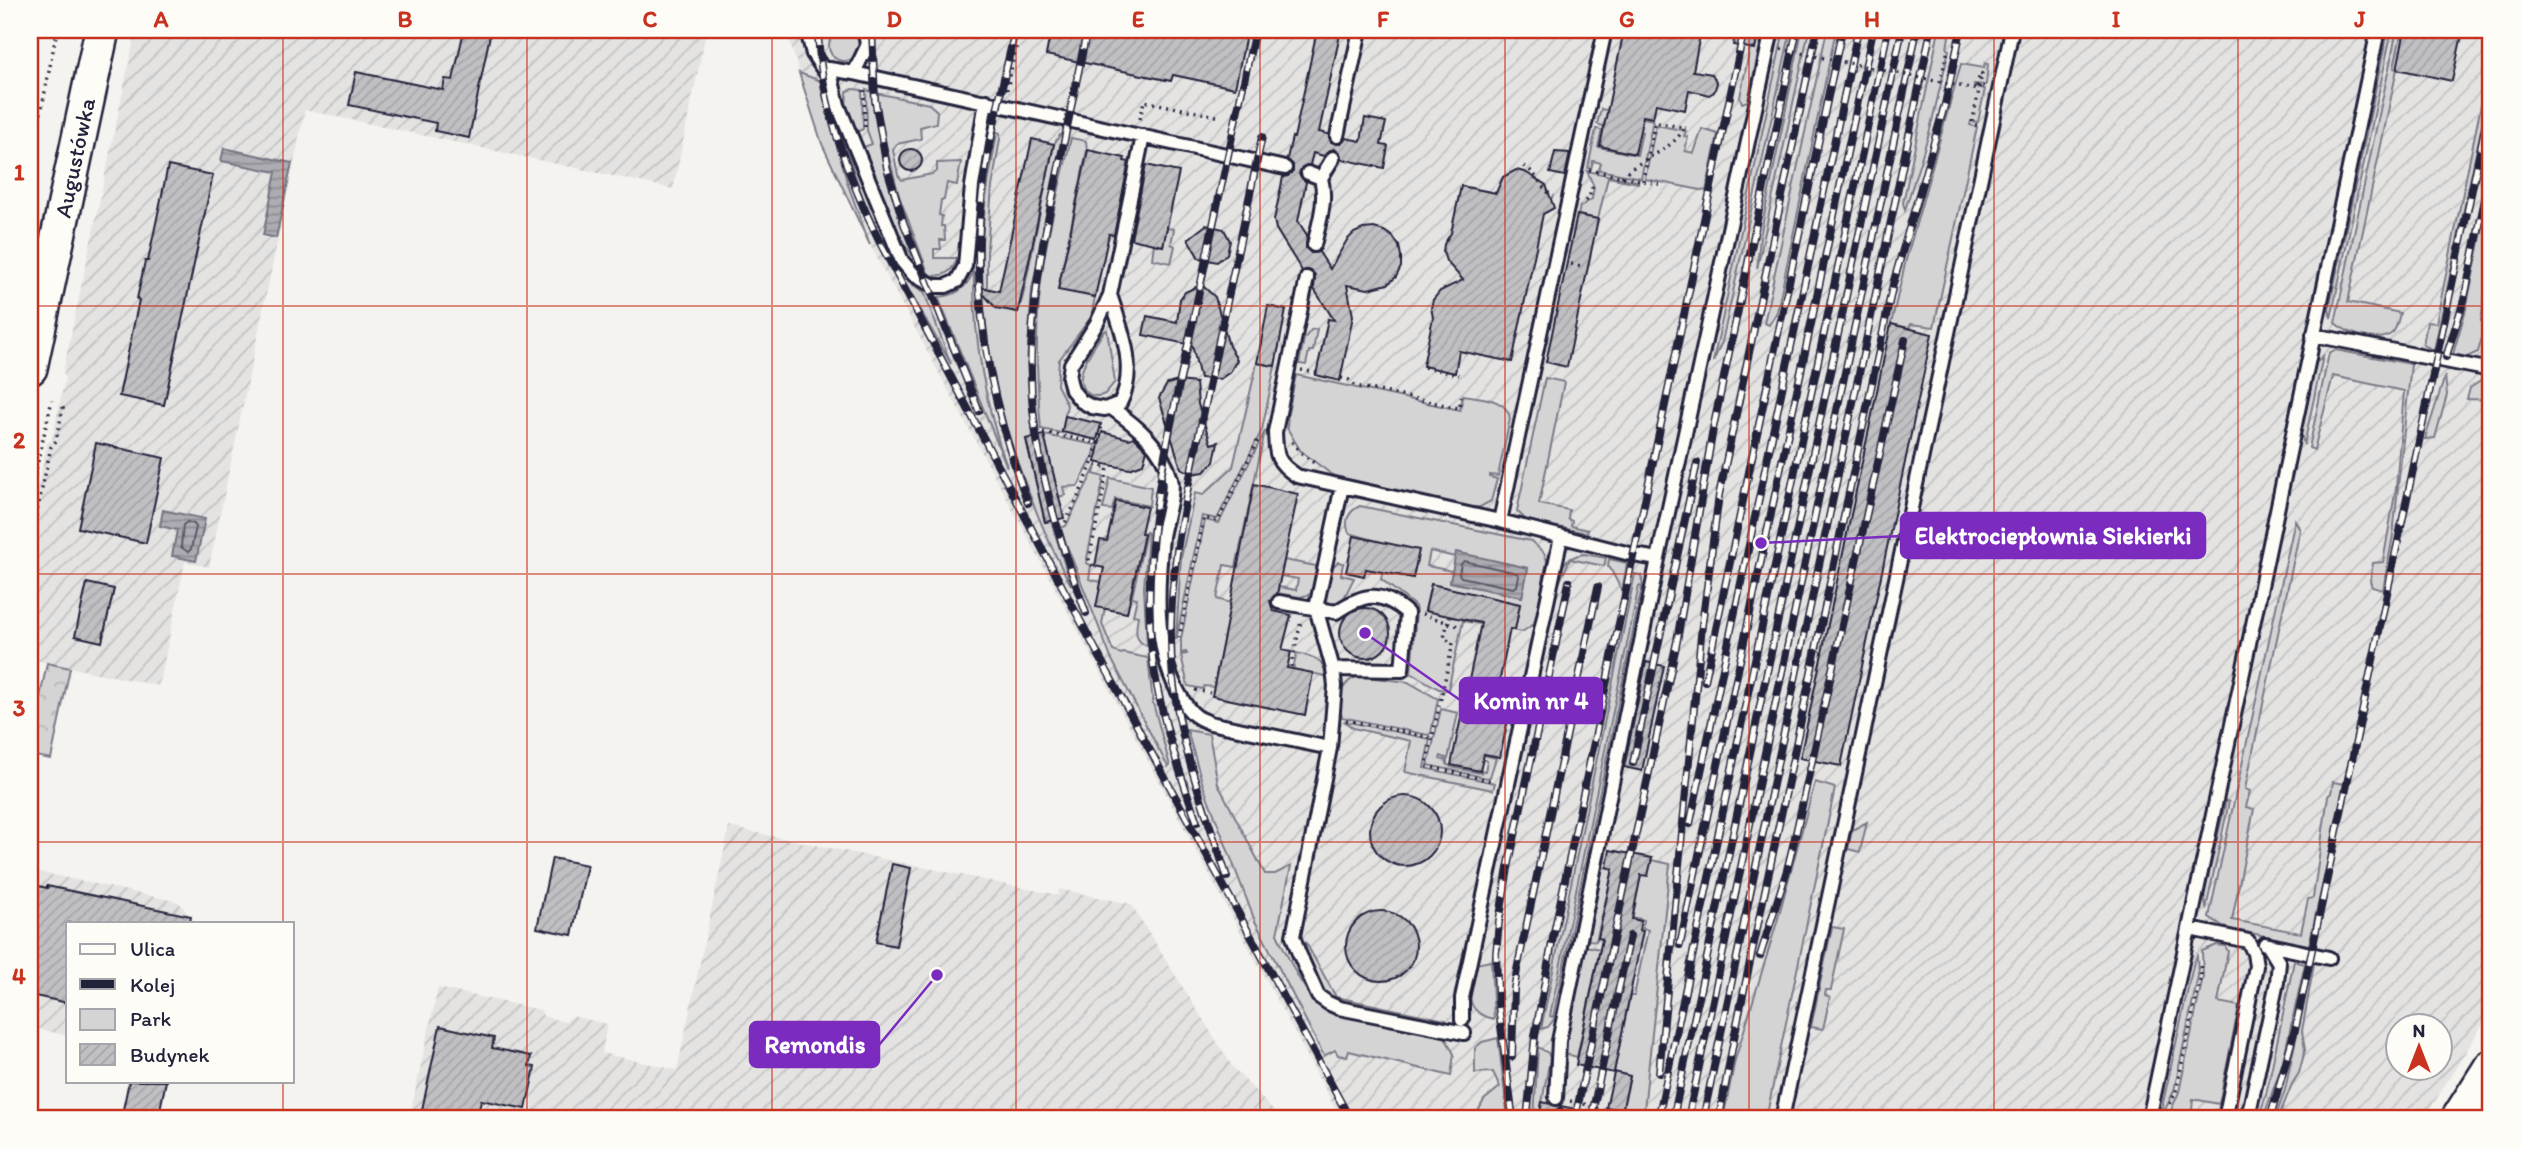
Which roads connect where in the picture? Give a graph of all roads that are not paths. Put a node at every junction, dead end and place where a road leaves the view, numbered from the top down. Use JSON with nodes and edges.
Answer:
{"nodes":[{"id":1,"x":102,"y":30,"type":"edge"},
{"id":2,"x":807,"y":30,"type":"edge"},
{"id":3,"x":865,"y":30,"type":"edge"},
{"id":4,"x":1360,"y":30,"type":"edge"},
{"id":5,"x":1605,"y":30,"type":"edge"},
{"id":6,"x":1772,"y":30,"type":"edge"},
{"id":7,"x":2012,"y":30,"type":"edge"},
{"id":8,"x":2378,"y":30,"type":"edge"},
{"id":9,"x":829,"y":69,"type":"junction"},
{"id":10,"x":854,"y":73,"type":"junction"},
{"id":11,"x":986,"y":102,"type":"junction"},
{"id":12,"x":1141,"y":132,"type":"junction"},
{"id":13,"x":1337,"y":136,"type":"dead end"},
{"id":14,"x":1333,"y":158,"type":"dead end"},
{"id":15,"x":1285,"y":168,"type":"dead end"},
{"id":16,"x":1314,"y":245,"type":"dead end"},
{"id":17,"x":1307,"y":278,"type":"dead end"},
{"id":18,"x":1110,"y":295,"type":"junction"},
{"id":19,"x":2314,"y":335,"type":"junction"},
{"id":20,"x":30,"y":368,"type":"edge"},
{"id":21,"x":2491,"y":370,"type":"edge"},
{"id":22,"x":1110,"y":407,"type":"junction"},
{"id":23,"x":1342,"y":486,"type":"junction"},
{"id":24,"x":1500,"y":522,"type":"junction"},
{"id":25,"x":1561,"y":537,"type":"junction"},
{"id":26,"x":1658,"y":559,"type":"junction"},
{"id":27,"x":1279,"y":602,"type":"dead end"},
{"id":28,"x":1310,"y":607,"type":"junction"},
{"id":29,"x":1333,"y":669,"type":"junction"},
{"id":30,"x":1330,"y":748,"type":"junction"},
{"id":31,"x":2190,"y":929,"type":"junction"},
{"id":32,"x":2248,"y":941,"type":"junction"},
{"id":33,"x":2268,"y":945,"type":"junction"},
{"id":34,"x":2329,"y":958,"type":"dead end"},
{"id":35,"x":2491,"y":1067,"type":"edge"},
{"id":36,"x":1556,"y":1098,"type":"road end"},
{"id":37,"x":1782,"y":1119,"type":"edge"},
{"id":38,"x":2149,"y":1119,"type":"edge"},
{"id":39,"x":2225,"y":1119,"type":"edge"},
{"id":40,"x":2244,"y":1119,"type":"edge"},
{"id":41,"x":2458,"y":1119,"type":"edge"}],
"edges":[{"from":1,"to":20,"type":"street","name":"Augustówka"},
{"from":2,"to":9,"type":"lane"},
{"from":3,"to":10,"type":"lane"},
{"from":4,"to":13,"type":"lane"},
{"from":5,"to":24,"type":"lane"},
{"from":6,"to":26,"type":"lane"},
{"from":7,"to":37,"type":"lane"},
{"from":8,"to":19,"type":"lane"},
{"from":9,"to":10,"type":"lane"},
{"from":9,"to":11,"type":"lane"},
{"from":10,"to":11,"type":"lane"},
{"from":11,"to":12,"type":"lane"},
{"from":12,"to":15,"type":"lane"},
{"from":12,"to":18,"type":"lane"},
{"from":14,"to":16,"type":"lane"},
{"from":17,"to":23,"type":"lane"},
{"from":18,"to":22,"type":"lane"},
{"from":18,"to":22,"type":"lane"},
{"from":19,"to":21,"type":"lane"},
{"from":19,"to":31,"type":"lane"},
{"from":22,"to":30,"type":"lane"},
{"from":23,"to":24,"type":"lane"},
{"from":23,"to":28,"type":"lane"},
{"from":24,"to":25,"type":"lane"},
{"from":25,"to":26,"type":"lane"},
{"from":25,"to":30,"type":"lane"},
{"from":26,"to":36,"type":"lane"},
{"from":27,"to":28,"type":"lane"},
{"from":28,"to":29,"type":"lane"},
{"from":28,"to":29,"type":"lane"},
{"from":29,"to":30,"type":"lane"},
{"from":31,"to":32,"type":"lane"},
{"from":31,"to":38,"type":"lane"},
{"from":32,"to":33,"type":"lane"},
{"from":32,"to":39,"type":"lane"},
{"from":33,"to":34,"type":"lane"},
{"from":33,"to":40,"type":"lane"},
{"from":35,"to":41,"type":"street"}]}
